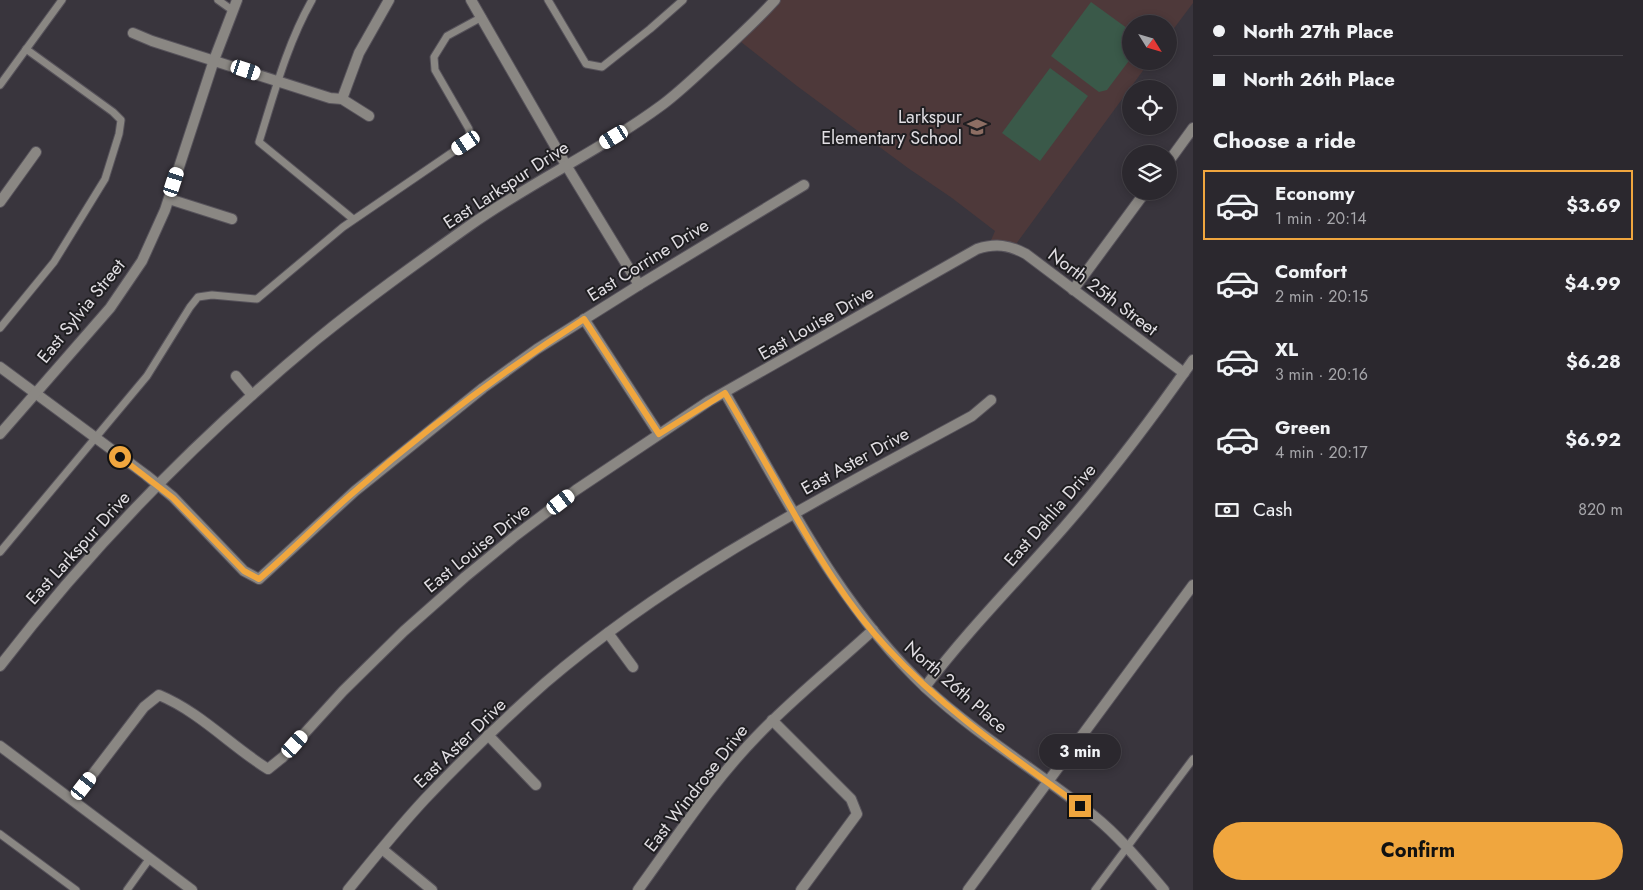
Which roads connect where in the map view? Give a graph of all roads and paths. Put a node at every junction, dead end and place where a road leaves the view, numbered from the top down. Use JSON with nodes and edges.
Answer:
{"nodes":[{"id":1,"x":62,"y":0,"type":"edge"},
{"id":2,"x":218,"y":0,"type":"edge"},
{"id":3,"x":237,"y":0,"type":"edge"},
{"id":4,"x":312,"y":0,"type":"edge"},
{"id":5,"x":389,"y":0,"type":"edge"},
{"id":6,"x":472,"y":0,"type":"edge"},
{"id":7,"x":548,"y":0,"type":"edge"},
{"id":8,"x":683,"y":0,"type":"edge"},
{"id":9,"x":776,"y":0,"type":"edge"},
{"id":10,"x":232,"y":10,"type":"junction"},
{"id":11,"x":482,"y":17,"type":"junction"},
{"id":12,"x":133,"y":33,"type":"dead end"},
{"id":13,"x":26,"y":49,"type":"junction"},
{"id":14,"x":214,"y":60,"type":"junction"},
{"id":15,"x":278,"y":81,"type":"junction"},
{"id":16,"x":0,"y":85,"type":"edge"},
{"id":17,"x":342,"y":99,"type":"junction"},
{"id":18,"x":369,"y":116,"type":"dead end"},
{"id":19,"x":1193,"y":128,"type":"edge"},
{"id":20,"x":1177,"y":150,"type":"edge"},
{"id":21,"x":36,"y":152,"type":"dead end"},
{"id":22,"x":566,"y":165,"type":"junction"},
{"id":23,"x":804,"y":185,"type":"dead end"},
{"id":24,"x":169,"y":199,"type":"junction"},
{"id":25,"x":1139,"y":200,"type":"edge"},
{"id":26,"x":0,"y":202,"type":"edge"},
{"id":27,"x":232,"y":219,"type":"dead end"},
{"id":28,"x":354,"y":219,"type":"junction"},
{"id":29,"x":998,"y":244,"type":"joint"},
{"id":30,"x":638,"y":285,"type":"junction"},
{"id":31,"x":1073,"y":290,"type":"junction"},
{"id":32,"x":584,"y":319,"type":"junction"},
{"id":33,"x":0,"y":328,"type":"edge"},
{"id":34,"x":1193,"y":360,"type":"edge"},
{"id":35,"x":0,"y":368,"type":"edge"},
{"id":36,"x":1184,"y":373,"type":"junction"},
{"id":37,"x":236,"y":376,"type":"dead end"},
{"id":38,"x":34,"y":393,"type":"junction"},
{"id":39,"x":725,"y":393,"type":"junction"},
{"id":40,"x":252,"y":395,"type":"junction"},
{"id":41,"x":990,"y":400,"type":"dead end"},
{"id":42,"x":0,"y":434,"type":"edge"},
{"id":43,"x":659,"y":434,"type":"junction"},
{"id":44,"x":94,"y":438,"type":"junction"},
{"id":45,"x":157,"y":485,"type":"junction"},
{"id":46,"x":794,"y":513,"type":"junction"},
{"id":47,"x":0,"y":552,"type":"edge"},
{"id":48,"x":1193,"y":585,"type":"edge"},
{"id":49,"x":873,"y":630,"type":"junction"},
{"id":50,"x":608,"y":633,"type":"junction"},
{"id":51,"x":0,"y":666,"type":"edge"},
{"id":52,"x":633,"y":667,"type":"dead end"},
{"id":53,"x":925,"y":687,"type":"junction"},
{"id":54,"x":772,"y":720,"type":"junction"},
{"id":55,"x":488,"y":735,"type":"junction"},
{"id":56,"x":0,"y":746,"type":"edge"},
{"id":57,"x":1193,"y":758,"type":"edge"},
{"id":58,"x":1048,"y":782,"type":"junction"},
{"id":59,"x":536,"y":785,"type":"dead end"},
{"id":60,"x":73,"y":800,"type":"junction"},
{"id":61,"x":0,"y":834,"type":"edge"},
{"id":62,"x":1127,"y":847,"type":"junction"},
{"id":63,"x":382,"y":849,"type":"junction"},
{"id":64,"x":150,"y":858,"type":"junction"},
{"id":65,"x":76,"y":890,"type":"edge"},
{"id":66,"x":127,"y":890,"type":"edge"},
{"id":67,"x":192,"y":890,"type":"edge"},
{"id":68,"x":348,"y":890,"type":"edge"},
{"id":69,"x":432,"y":890,"type":"edge"},
{"id":70,"x":638,"y":890,"type":"edge"},
{"id":71,"x":801,"y":890,"type":"edge"},
{"id":72,"x":968,"y":890,"type":"edge"},
{"id":73,"x":1095,"y":890,"type":"edge"},
{"id":74,"x":1164,"y":890,"type":"edge"}],
"edges":[{"from":1,"to":13,"type":"lane"},
{"from":2,"to":10,"type":"lane"},
{"from":3,"to":10,"type":"street","name":"East Sylvia Street"},
{"from":4,"to":15,"type":"lane"},
{"from":5,"to":17,"type":"street"},
{"from":6,"to":11,"type":"street"},
{"from":7,"to":8,"type":"lane"},
{"from":9,"to":22,"type":"street","name":"East Larkspur Drive"},
{"from":10,"to":14,"type":"street","name":"East Sylvia Street"},
{"from":11,"to":22,"type":"street"},
{"from":11,"to":28,"type":"lane"},
{"from":12,"to":14,"type":"street"},
{"from":13,"to":16,"type":"lane"},
{"from":13,"to":33,"type":"lane"},
{"from":14,"to":15,"type":"street"},
{"from":14,"to":24,"type":"street","name":"East Sylvia Street"},
{"from":15,"to":17,"type":"street"},
{"from":15,"to":28,"type":"lane"},
{"from":17,"to":18,"type":"street"},
{"from":19,"to":20,"type":"street"},
{"from":21,"to":26,"type":"street"},
{"from":22,"to":30,"type":"street"},
{"from":22,"to":40,"type":"street","name":"East Larkspur Drive"},
{"from":23,"to":30,"type":"street","name":"East Corrine Drive"},
{"from":24,"to":27,"type":"street"},
{"from":24,"to":38,"type":"street","name":"East Sylvia Street"},
{"from":25,"to":31,"type":"street"},
{"from":28,"to":44,"type":"lane"},
{"from":29,"to":31,"type":"street","name":"North 25th Street"},
{"from":29,"to":39,"type":"street","name":"East Louise Drive"},
{"from":30,"to":32,"type":"street","name":"East Corrine Drive"},
{"from":31,"to":36,"type":"street","name":"North 25th Street"},
{"from":32,"to":43,"type":"street"},
{"from":32,"to":45,"type":"street","name":"East Corrine Drive"},
{"from":34,"to":36,"type":"street","name":"East Dahlia Drive"},
{"from":35,"to":38,"type":"street"},
{"from":36,"to":53,"type":"street","name":"East Dahlia Drive"},
{"from":37,"to":40,"type":"street"},
{"from":38,"to":42,"type":"street","name":"East Sylvia Street"},
{"from":38,"to":44,"type":"street"},
{"from":39,"to":43,"type":"street","name":"East Louise Drive"},
{"from":39,"to":46,"type":"street","name":"North 26th Place"},
{"from":40,"to":45,"type":"street","name":"East Larkspur Drive"},
{"from":41,"to":46,"type":"street","name":"East Aster Drive"},
{"from":43,"to":60,"type":"street","name":"East Louise Drive"},
{"from":44,"to":45,"type":"street"},
{"from":44,"to":47,"type":"lane"},
{"from":45,"to":51,"type":"street","name":"East Larkspur Drive"},
{"from":46,"to":49,"type":"street","name":"North 26th Place"},
{"from":46,"to":50,"type":"street","name":"East Aster Drive"},
{"from":48,"to":58,"type":"street"},
{"from":49,"to":53,"type":"street","name":"North 26th Place"},
{"from":49,"to":54,"type":"street","name":"East Windrose Drive"},
{"from":50,"to":52,"type":"street"},
{"from":50,"to":55,"type":"street","name":"East Aster Drive"},
{"from":53,"to":58,"type":"street","name":"North 26th Place"},
{"from":54,"to":70,"type":"street","name":"East Windrose Drive"},
{"from":54,"to":71,"type":"street"},
{"from":55,"to":59,"type":"street"},
{"from":55,"to":63,"type":"street","name":"East Aster Drive"},
{"from":56,"to":60,"type":"street"},
{"from":57,"to":62,"type":"lane"},
{"from":58,"to":62,"type":"street","name":"North 26th Place"},
{"from":58,"to":72,"type":"street"},
{"from":60,"to":64,"type":"street"},
{"from":61,"to":65,"type":"lane"},
{"from":62,"to":73,"type":"lane"},
{"from":62,"to":74,"type":"street","name":"North 26th Place"},
{"from":63,"to":68,"type":"street","name":"East Aster Drive"},
{"from":63,"to":69,"type":"street"},
{"from":64,"to":66,"type":"lane"},
{"from":64,"to":67,"type":"street"}]}
